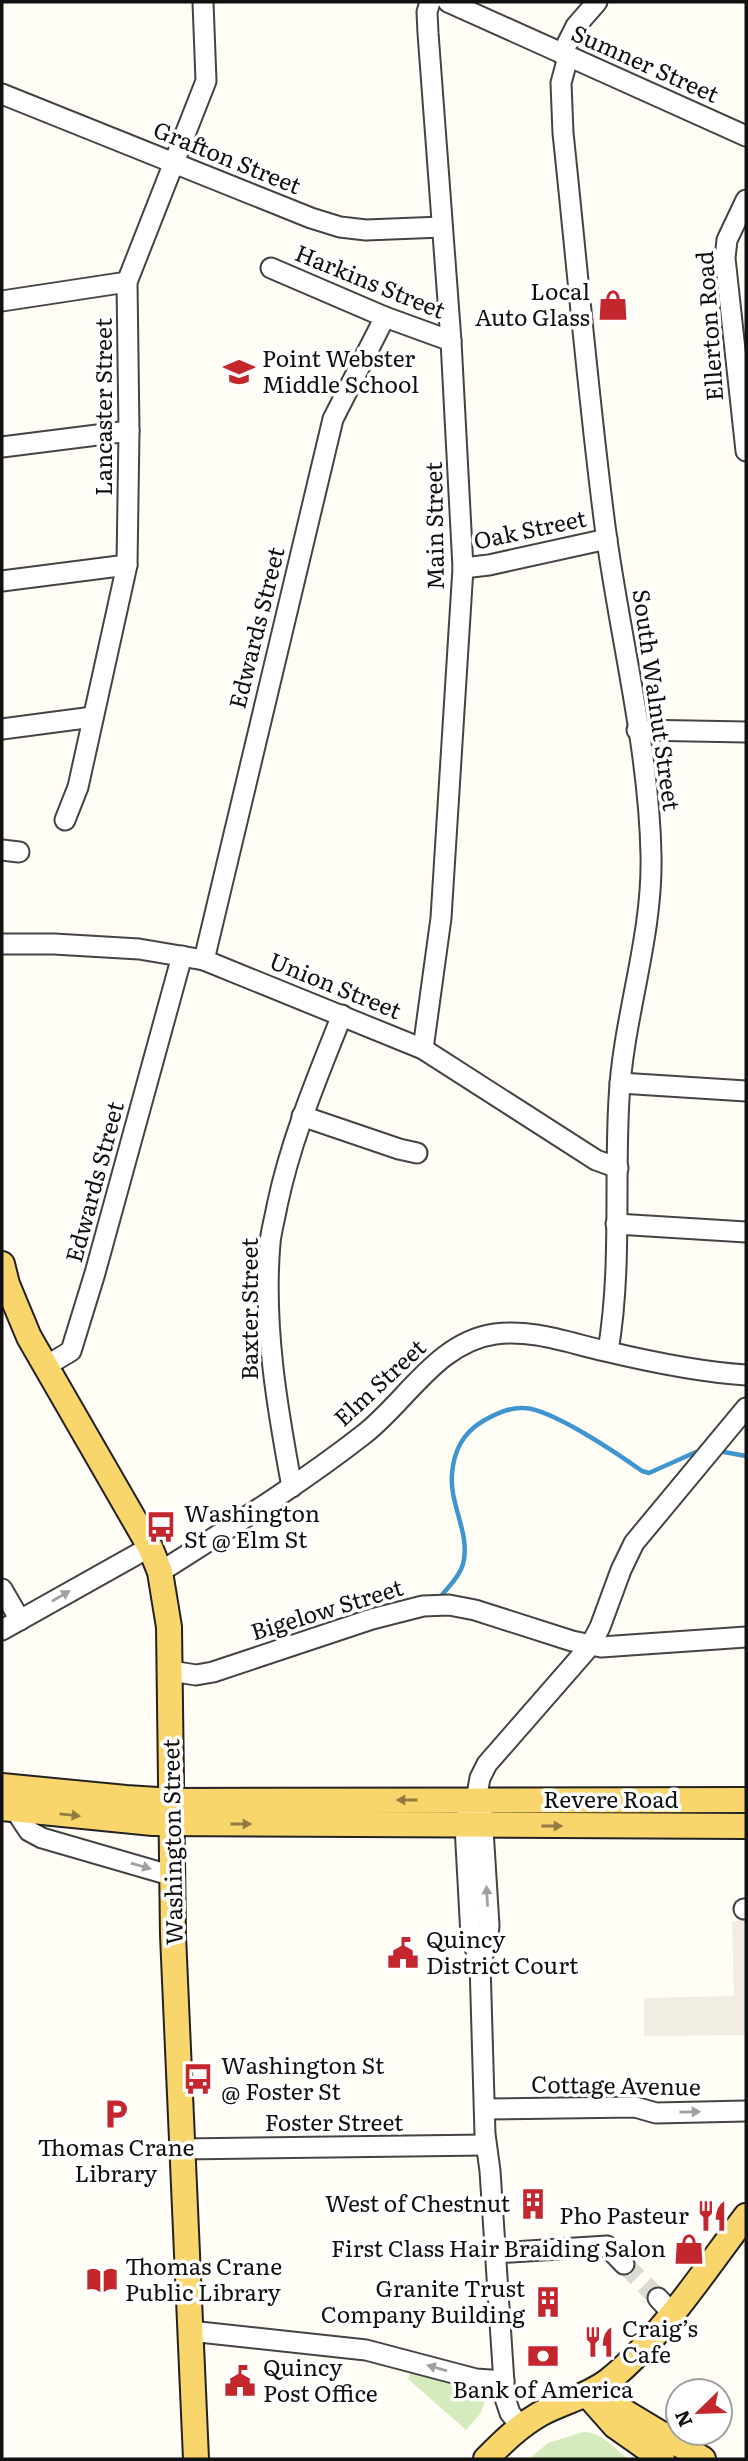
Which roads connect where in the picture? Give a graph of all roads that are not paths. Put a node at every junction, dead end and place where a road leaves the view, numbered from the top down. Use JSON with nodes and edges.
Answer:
{"nodes":[{"id":1,"x":203,"y":2,"type":"edge"},
{"id":2,"x":430,"y":2,"type":"edge"},
{"id":3,"x":448,"y":2,"type":"edge"},
{"id":4,"x":597,"y":2,"type":"edge"},
{"id":5,"x":565,"y":55,"type":"junction"},
{"id":6,"x":2,"y":94,"type":"edge"},
{"id":7,"x":746,"y":136,"type":"edge"},
{"id":8,"x":174,"y":162,"type":"junction"},
{"id":9,"x":746,"y":200,"type":"edge"},
{"id":10,"x":442,"y":228,"type":"junction"},
{"id":11,"x":271,"y":268,"type":"dead end"},
{"id":12,"x":127,"y":282,"type":"junction"},
{"id":13,"x":737,"y":287,"type":"edge"},
{"id":14,"x":2,"y":301,"type":"edge"},
{"id":15,"x":385,"y":317,"type":"junction"},
{"id":16,"x":451,"y":341,"type":"junction"},
{"id":17,"x":129,"y":431,"type":"junction"},
{"id":18,"x":746,"y":439,"type":"edge"},
{"id":19,"x":2,"y":447,"type":"edge"},
{"id":20,"x":607,"y":539,"type":"junction"},
{"id":21,"x":127,"y":565,"type":"junction"},
{"id":22,"x":463,"y":568,"type":"junction"},
{"id":23,"x":2,"y":581,"type":"edge"},
{"id":24,"x":93,"y":717,"type":"junction"},
{"id":25,"x":2,"y":729,"type":"edge"},
{"id":26,"x":638,"y":730,"type":"junction"},
{"id":27,"x":746,"y":732,"type":"edge"},
{"id":28,"x":65,"y":820,"type":"dead end"},
{"id":29,"x":2,"y":944,"type":"edge"},
{"id":30,"x":182,"y":956,"type":"junction"},
{"id":31,"x":204,"y":960,"type":"junction"},
{"id":32,"x":342,"y":1015,"type":"junction"},
{"id":33,"x":423,"y":1049,"type":"junction"},
{"id":34,"x":620,"y":1083,"type":"junction"},
{"id":35,"x":746,"y":1091,"type":"edge"},
{"id":36,"x":302,"y":1116,"type":"junction"},
{"id":37,"x":417,"y":1153,"type":"dead end"},
{"id":38,"x":618,"y":1168,"type":"junction"},
{"id":39,"x":617,"y":1224,"type":"junction"},
{"id":40,"x":746,"y":1232,"type":"edge"},
{"id":41,"x":3,"y":1278,"type":"edge"},
{"id":42,"x":608,"y":1352,"type":"junction"},
{"id":43,"x":46,"y":1366,"type":"junction"},
{"id":44,"x":746,"y":1375,"type":"edge"},
{"id":45,"x":746,"y":1408,"type":"edge"},
{"id":46,"x":292,"y":1487,"type":"junction"},
{"id":47,"x":150,"y":1547,"type":"junction"},
{"id":48,"x":160,"y":1572,"type":"junction"},
{"id":49,"x":2,"y":1589,"type":"edge"},
{"id":50,"x":20,"y":1620,"type":"junction"},
{"id":51,"x":2,"y":1630,"type":"edge"},
{"id":52,"x":746,"y":1637,"type":"edge"},
{"id":53,"x":590,"y":1646,"type":"junction"},
{"id":54,"x":171,"y":1671,"type":"junction"},
{"id":55,"x":2,"y":1786,"type":"edge"},
{"id":56,"x":476,"y":1800,"type":"junction"},
{"id":57,"x":746,"y":1800,"type":"edge"},
{"id":58,"x":8,"y":1809,"type":"edge"},
{"id":59,"x":173,"y":1812,"type":"junction"},
{"id":60,"x":474,"y":1826,"type":"junction"},
{"id":61,"x":746,"y":1826,"type":"edge"},
{"id":62,"x":173,"y":1876,"type":"junction"},
{"id":63,"x":485,"y":2109,"type":"junction"},
{"id":64,"x":746,"y":2111,"type":"edge"},
{"id":65,"x":486,"y":2145,"type":"junction"},
{"id":66,"x":182,"y":2149,"type":"junction"},
{"id":67,"x":746,"y":2216,"type":"edge"},
{"id":68,"x":495,"y":2253,"type":"junction"},
{"id":69,"x":624,"y":2264,"type":"tunnel mouth"},
{"id":70,"x":190,"y":2332,"type":"junction"},
{"id":71,"x":504,"y":2381,"type":"junction"},
{"id":72,"x":588,"y":2394,"type":"junction"},
{"id":73,"x":521,"y":2427,"type":"junction"},
{"id":74,"x":196,"y":2459,"type":"edge"},
{"id":75,"x":486,"y":2459,"type":"edge"},
{"id":76,"x":662,"y":2459,"type":"edge"},
{"id":77,"x":703,"y":2459,"type":"edge"}],
"edges":[{"from":1,"to":8,"type":"street","name":"Lancaster Street"},
{"from":2,"to":10,"type":"street","name":"Main Street"},
{"from":3,"to":5,"type":"street","name":"Sumner Street"},
{"from":4,"to":5,"type":"street","name":"South Walnut Street"},
{"from":5,"to":7,"type":"street","name":"Sumner Street"},
{"from":5,"to":20,"type":"street","name":"South Walnut Street"},
{"from":6,"to":8,"type":"street","name":"Grafton Street"},
{"from":8,"to":10,"type":"street","name":"Grafton Street"},
{"from":8,"to":12,"type":"street","name":"Lancaster Street"},
{"from":9,"to":13,"type":"street","name":"Ellerton Road"},
{"from":10,"to":16,"type":"street","name":"Main Street"},
{"from":11,"to":15,"type":"street","name":"Harkins Street"},
{"from":12,"to":14,"type":"street"},
{"from":12,"to":17,"type":"street","name":"Lancaster Street"},
{"from":13,"to":18,"type":"street","name":"Ellerton Road"},
{"from":15,"to":16,"type":"street","name":"Harkins Street"},
{"from":15,"to":31,"type":"street","name":"Edwards Street"},
{"from":16,"to":22,"type":"street","name":"Main Street"},
{"from":17,"to":19,"type":"street"},
{"from":17,"to":21,"type":"street","name":"Lancaster Street"},
{"from":20,"to":22,"type":"street","name":"Oak Street"},
{"from":20,"to":26,"type":"street","name":"South Walnut Street"},
{"from":21,"to":23,"type":"street"},
{"from":21,"to":24,"type":"street","name":"Lancaster Street"},
{"from":22,"to":33,"type":"street","name":"Main Street"},
{"from":24,"to":25,"type":"street"},
{"from":24,"to":28,"type":"street","name":"Lancaster Street"},
{"from":26,"to":27,"type":"street"},
{"from":26,"to":34,"type":"street","name":"South Walnut Street"},
{"from":29,"to":30,"type":"street","name":"Union Street"},
{"from":30,"to":31,"type":"street","name":"Union Street"},
{"from":30,"to":43,"type":"street","name":"Edwards Street"},
{"from":31,"to":32,"type":"street","name":"Union Street"},
{"from":32,"to":33,"type":"street","name":"Union Street"},
{"from":32,"to":36,"type":"street","name":"Baxter Street"},
{"from":33,"to":38,"type":"street","name":"Union Street"},
{"from":34,"to":35,"type":"street"},
{"from":34,"to":38,"type":"street","name":"South Walnut Street"},
{"from":36,"to":37,"type":"street"},
{"from":36,"to":46,"type":"street","name":"Baxter Street"},
{"from":38,"to":39,"type":"street","name":"South Walnut Street"},
{"from":39,"to":40,"type":"street"},
{"from":39,"to":42,"type":"street","name":"South Walnut Street"},
{"from":41,"to":43,"type":"main road","name":"Washington Street"},
{"from":42,"to":44,"type":"street","name":"Elm Street"},
{"from":42,"to":46,"type":"street","name":"Elm Street"},
{"from":43,"to":47,"type":"main road","name":"Washington Street"},
{"from":45,"to":53,"type":"street"},
{"from":46,"to":48,"type":"street","name":"Elm Street"},
{"from":47,"to":48,"type":"main road","name":"Washington Street"},
{"from":50,"to":47,"type":"street","one_way":true},
{"from":48,"to":54,"type":"main road","name":"Washington Street"},
{"from":49,"to":50,"type":"street"},
{"from":50,"to":51,"type":"street"},
{"from":52,"to":53,"type":"street","name":"Bigelow Street"},
{"from":53,"to":54,"type":"street","name":"Bigelow Street"},
{"from":53,"to":56,"type":"street"},
{"from":54,"to":59,"type":"main road","name":"Washington Street"},
{"from":55,"to":59,"type":"main road"},
{"from":56,"to":57,"type":"main road","name":"Revere Road"},
{"from":56,"to":59,"type":"main road","name":"Revere Road","one_way":true},
{"from":56,"to":60,"type":"street"},
{"from":58,"to":59,"type":"main road","one_way":true},
{"from":58,"to":62,"type":"street","one_way":true},
{"from":59,"to":60,"type":"main road","name":"Revere Road","one_way":true},
{"from":59,"to":62,"type":"main road","name":"Washington Street"},
{"from":60,"to":61,"type":"main road","name":"Revere Road","one_way":true},
{"from":60,"to":63,"type":"street"},
{"from":62,"to":66,"type":"main road","name":"Washington Street"},
{"from":63,"to":64,"type":"street","name":"Cottage Avenue","one_way":true},
{"from":63,"to":65,"type":"street"},
{"from":65,"to":66,"type":"street","name":"Foster Street"},
{"from":65,"to":68,"type":"street"},
{"from":66,"to":70,"type":"main road","name":"Washington Street"},
{"from":67,"to":72,"type":"main road"},
{"from":68,"to":69,"type":"street"},
{"from":68,"to":71,"type":"street"},
{"from":71,"to":70,"type":"street","one_way":true},
{"from":70,"to":74,"type":"main road","name":"Washington Street"},
{"from":71,"to":73,"type":"street"},
{"from":72,"to":73,"type":"main road"},
{"from":72,"to":76,"type":"main road"},
{"from":72,"to":77,"type":"main road"},
{"from":73,"to":75,"type":"main road"}]}
